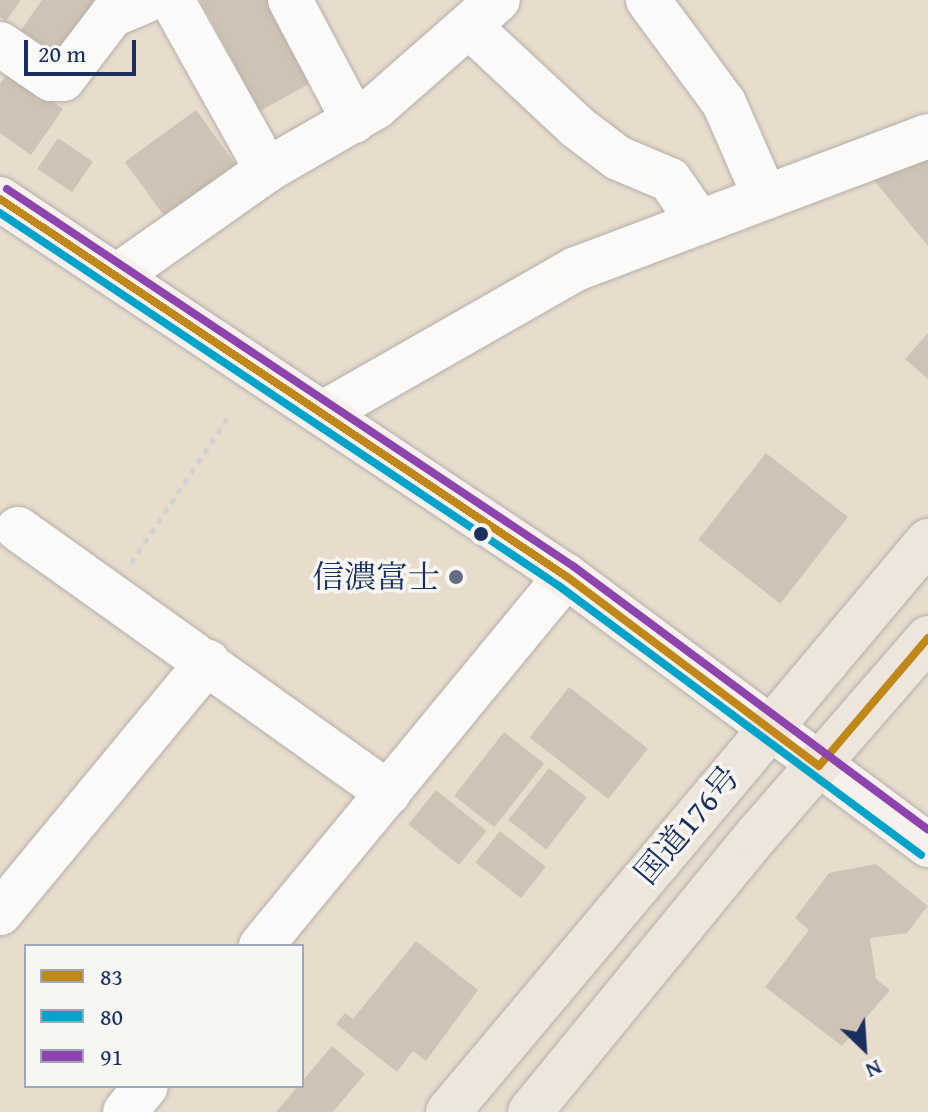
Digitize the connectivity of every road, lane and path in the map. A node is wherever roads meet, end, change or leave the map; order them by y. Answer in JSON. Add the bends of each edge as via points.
{"nodes":[{"id":1,"x":147,"y":0,"type":"edge"},
{"id":2,"x":172,"y":0,"type":"edge"},
{"id":3,"x":290,"y":0,"type":"edge"},
{"id":4,"x":648,"y":0,"type":"edge"},
{"id":5,"x":477,"y":12,"type":"edge"},
{"id":6,"x":0,"y":44,"type":"edge"},
{"id":7,"x":354,"y":121,"type":"junction"},
{"id":8,"x":928,"y":136,"type":"edge"},
{"id":9,"x":267,"y":170,"type":"junction"},
{"id":10,"x":765,"y":197,"type":"junction"},
{"id":11,"x":0,"y":199,"type":"edge"},
{"id":12,"x":699,"y":222,"type":"junction"},
{"id":13,"x":117,"y":276,"type":"junction"},
{"id":14,"x":325,"y":412,"type":"junction"},
{"id":15,"x":231,"y":413,"type":"dead end"},
{"id":16,"x":6,"y":532,"type":"edge"},
{"id":17,"x":928,"y":541,"type":"edge"},
{"id":18,"x":566,"y":576,"type":"junction"},
{"id":19,"x":111,"y":594,"type":"junction"},
{"id":20,"x":928,"y":638,"type":"edge"},
{"id":21,"x":208,"y":662,"type":"junction"},
{"id":22,"x":767,"y":728,"type":"junction"},
{"id":23,"x":819,"y":766,"type":"junction"},
{"id":24,"x":388,"y":793,"type":"junction"},
{"id":25,"x":922,"y":831,"type":"edge"},
{"id":26,"x":0,"y":913,"type":"edge"},
{"id":27,"x":263,"y":944,"type":"edge"},
{"id":28,"x":144,"y":1088,"type":"edge"},
{"id":29,"x":125,"y":1112,"type":"edge"},
{"id":30,"x":448,"y":1112,"type":"edge"},
{"id":31,"x":530,"y":1112,"type":"edge"}],
"edges":[{"from":1,"to":6,"type":"street","via":[[112,15],[63,79],[51,79]]},
{"from":2,"to":9,"type":"street"},
{"from":3,"to":7,"type":"street"},
{"from":4,"to":10,"type":"street","via":[[724,103]]},
{"from":5,"to":7,"type":"street"},
{"from":5,"to":12,"type":"street","via":[[607,150],[670,180]]},
{"from":7,"to":9,"type":"street"},
{"from":8,"to":10,"type":"street"},
{"from":9,"to":13,"type":"street"},
{"from":10,"to":12,"type":"street"},
{"from":11,"to":13,"type":"main road"},
{"from":12,"to":14,"type":"street","via":[[576,269]]},
{"from":13,"to":14,"type":"main road"},
{"from":14,"to":18,"type":"main road"},
{"from":15,"to":19,"type":"path"},
{"from":16,"to":19,"type":"street"},
{"from":17,"to":22,"type":"highway","name":"国道176号"},
{"from":18,"to":22,"type":"main road"},
{"from":18,"to":24,"type":"street"},
{"from":19,"to":21,"type":"street"},
{"from":20,"to":23,"type":"highway","name":"国道176号"},
{"from":21,"to":24,"type":"street"},
{"from":21,"to":26,"type":"street"},
{"from":22,"to":23,"type":"main road"},
{"from":22,"to":30,"type":"highway","name":"国道176号"},
{"from":23,"to":25,"type":"main road"},
{"from":23,"to":31,"type":"highway","name":"国道176号"},
{"from":24,"to":27,"type":"street"},
{"from":28,"to":29,"type":"street"}]}
